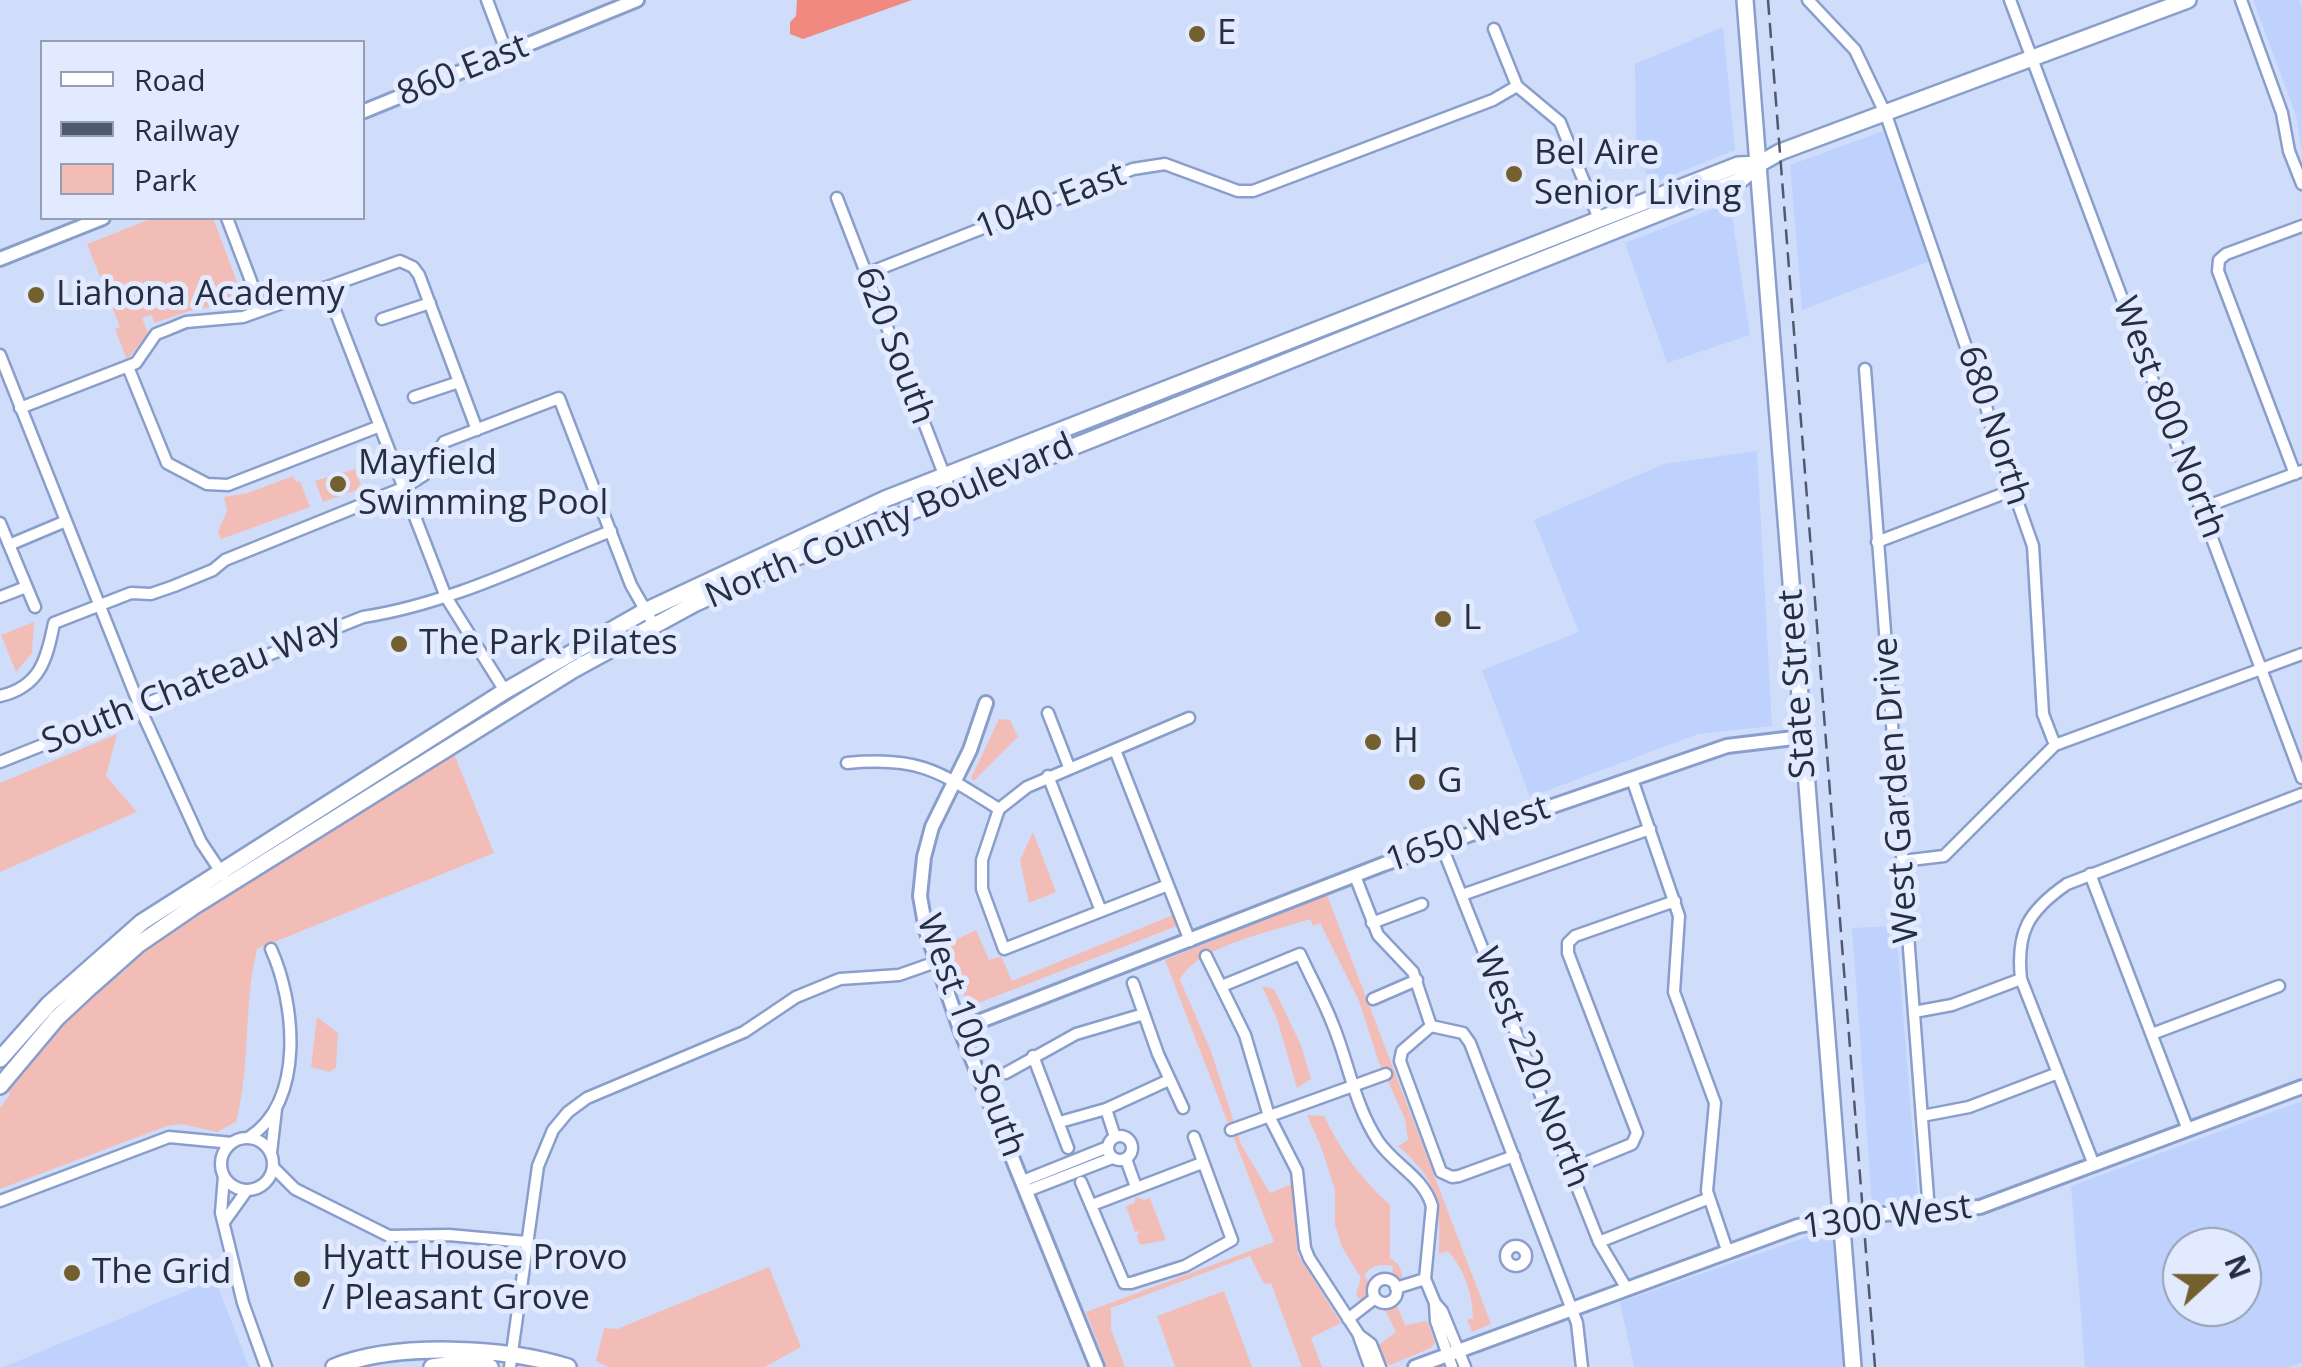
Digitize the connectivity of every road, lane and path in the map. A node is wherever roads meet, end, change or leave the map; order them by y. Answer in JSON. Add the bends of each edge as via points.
{"nodes":[{"id":1,"x":487,"y":0,"type":"edge"},
{"id":2,"x":637,"y":0,"type":"edge"},
{"id":3,"x":1745,"y":0,"type":"edge"},
{"id":4,"x":1808,"y":0,"type":"edge"},
{"id":5,"x":2010,"y":0,"type":"edge"},
{"id":6,"x":2188,"y":0,"type":"edge"},
{"id":7,"x":2241,"y":0,"type":"edge"},
{"id":8,"x":1494,"y":30,"type":"dead end"},
{"id":9,"x":507,"y":53,"type":"junction"},
{"id":10,"x":2032,"y":60,"type":"junction"},
{"id":11,"x":1518,"y":86,"type":"junction"},
{"id":12,"x":365,"y":111,"type":"edge"},
{"id":13,"x":1886,"y":114,"type":"junction"},
{"id":14,"x":1759,"y":164,"type":"junction"},
{"id":15,"x":2302,"y":184,"type":"edge"},
{"id":16,"x":837,"y":198,"type":"dead end"},
{"id":17,"x":1599,"y":219,"type":"junction"},
{"id":18,"x":98,"y":220,"type":"edge"},
{"id":19,"x":229,"y":220,"type":"edge"},
{"id":20,"x":2302,"y":226,"type":"edge"},
{"id":21,"x":0,"y":259,"type":"edge"},
{"id":22,"x":866,"y":274,"type":"junction"},
{"id":23,"x":323,"y":288,"type":"junction"},
{"id":24,"x":430,"y":303,"type":"junction"},
{"id":25,"x":262,"y":310,"type":"junction"},
{"id":26,"x":382,"y":319,"type":"dead end"},
{"id":27,"x":0,"y":355,"type":"edge"},
{"id":28,"x":128,"y":367,"type":"junction"},
{"id":29,"x":1865,"y":369,"type":"dead end"},
{"id":30,"x":459,"y":382,"type":"junction"},
{"id":31,"x":414,"y":397,"type":"dead end"},
{"id":32,"x":20,"y":408,"type":"junction"},
{"id":33,"x":380,"y":426,"type":"junction"},
{"id":34,"x":477,"y":430,"type":"junction"},
{"id":35,"x":2298,"y":473,"type":"edge"},
{"id":36,"x":938,"y":478,"type":"junction"},
{"id":37,"x":403,"y":488,"type":"junction"},
{"id":38,"x":2012,"y":490,"type":"junction"},
{"id":39,"x":952,"y":495,"type":"junction"},
{"id":40,"x":2202,"y":508,"type":"junction"},
{"id":41,"x":66,"y":521,"type":"junction"},
{"id":42,"x":0,"y":523,"type":"edge"},
{"id":43,"x":611,"y":531,"type":"junction"},
{"id":44,"x":1876,"y":542,"type":"junction"},
{"id":45,"x":9,"y":545,"type":"junction"},
{"id":46,"x":26,"y":587,"type":"junction"},
{"id":47,"x":0,"y":597,"type":"edge"},
{"id":48,"x":446,"y":597,"type":"junction"},
{"id":49,"x":100,"y":606,"type":"junction"},
{"id":50,"x":34,"y":607,"type":"dead end"},
{"id":51,"x":649,"y":618,"type":"junction"},
{"id":52,"x":2302,"y":654,"type":"edge"},
{"id":53,"x":2262,"y":669,"type":"junction"},
{"id":54,"x":505,"y":692,"type":"junction"},
{"id":55,"x":0,"y":696,"type":"edge"},
{"id":56,"x":139,"y":704,"type":"junction"},
{"id":57,"x":986,"y":704,"type":"dead end"},
{"id":58,"x":1048,"y":713,"type":"dead end"},
{"id":59,"x":1189,"y":718,"type":"dead end"},
{"id":60,"x":1802,"y":737,"type":"junction"},
{"id":61,"x":2055,"y":746,"type":"junction"},
{"id":62,"x":1115,"y":750,"type":"junction"},
{"id":63,"x":0,"y":762,"type":"edge"},
{"id":64,"x":847,"y":763,"type":"dead end"},
{"id":65,"x":1068,"y":767,"type":"junction"},
{"id":66,"x":1053,"y":774,"type":"junction"},
{"id":67,"x":1632,"y":778,"type":"junction"},
{"id":68,"x":2302,"y":778,"type":"edge"},
{"id":69,"x":954,"y":781,"type":"junction"},
{"id":70,"x":2302,"y":794,"type":"edge"},
{"id":71,"x":999,"y":809,"type":"junction"},
{"id":72,"x":1650,"y":829,"type":"junction"},
{"id":73,"x":1442,"y":844,"type":"junction"},
{"id":74,"x":1902,"y":862,"type":"junction"},
{"id":75,"x":2090,"y":874,"type":"junction"},
{"id":76,"x":1355,"y":876,"type":"junction"},
{"id":77,"x":225,"y":877,"type":"junction"},
{"id":78,"x":1168,"y":886,"type":"junction"},
{"id":79,"x":1462,"y":895,"type":"junction"},
{"id":80,"x":1675,"y":902,"type":"junction"},
{"id":81,"x":1422,"y":904,"type":"dead end"},
{"id":82,"x":1101,"y":912,"type":"junction"},
{"id":83,"x":1372,"y":923,"type":"junction"},
{"id":84,"x":1190,"y":941,"type":"junction"},
{"id":85,"x":271,"y":949,"type":"dead end"},
{"id":86,"x":1206,"y":956,"type":"dead end"},
{"id":87,"x":936,"y":962,"type":"junction"},
{"id":88,"x":2021,"y":979,"type":"junction"},
{"id":89,"x":1417,"y":980,"type":"junction"},
{"id":90,"x":1133,"y":983,"type":"dead end"},
{"id":91,"x":1222,"y":986,"type":"junction"},
{"id":92,"x":2279,"y":986,"type":"dead end"},
{"id":93,"x":1372,"y":999,"type":"dead end"},
{"id":94,"x":1914,"y":1012,"type":"junction"},
{"id":95,"x":1144,"y":1014,"type":"junction"},
{"id":96,"x":1432,"y":1026,"type":"junction"},
{"id":97,"x":960,"y":1029,"type":"junction"},
{"id":98,"x":2152,"y":1034,"type":"junction"},
{"id":99,"x":1033,"y":1056,"type":"junction"},
{"id":100,"x":0,"y":1059,"type":"edge"},
{"id":101,"x":2058,"y":1073,"type":"junction"},
{"id":102,"x":1006,"y":1074,"type":"dead end"},
{"id":103,"x":1386,"y":1074,"type":"dead end"},
{"id":104,"x":1169,"y":1080,"type":"junction"},
{"id":105,"x":0,"y":1086,"type":"edge"},
{"id":106,"x":2302,"y":1086,"type":"edge"},
{"id":107,"x":1352,"y":1088,"type":"junction"},
{"id":108,"x":276,"y":1108,"type":"junction"},
{"id":109,"x":1183,"y":1108,"type":"dead end"},
{"id":110,"x":1106,"y":1110,"type":"junction"},
{"id":111,"x":1269,"y":1116,"type":"junction"},
{"id":112,"x":1922,"y":1116,"type":"junction"},
{"id":113,"x":1060,"y":1122,"type":"junction"},
{"id":114,"x":1231,"y":1130,"type":"dead end"},
{"id":115,"x":2188,"y":1130,"type":"junction"},
{"id":116,"x":1194,"y":1137,"type":"dead end"},
{"id":117,"x":248,"y":1138,"type":"junction"},
{"id":118,"x":201,"y":1140,"type":"junction"},
{"id":119,"x":232,"y":1143,"type":"junction"},
{"id":120,"x":1112,"y":1147,"type":"junction"},
{"id":121,"x":1068,"y":1148,"type":"dead end"},
{"id":122,"x":271,"y":1153,"type":"junction"},
{"id":123,"x":1514,"y":1156,"type":"junction"},
{"id":124,"x":1126,"y":1159,"type":"junction"},
{"id":125,"x":221,"y":1161,"type":"junction"},
{"id":126,"x":1202,"y":1164,"type":"junction"},
{"id":127,"x":2094,"y":1165,"type":"junction"},
{"id":128,"x":273,"y":1166,"type":"junction"},
{"id":129,"x":1571,"y":1169,"type":"junction"},
{"id":130,"x":224,"y":1176,"type":"junction"},
{"id":131,"x":1080,"y":1182,"type":"dead end"},
{"id":132,"x":1025,"y":1186,"type":"junction"},
{"id":133,"x":260,"y":1187,"type":"junction"},
{"id":134,"x":1136,"y":1187,"type":"junction"},
{"id":135,"x":295,"y":1189,"type":"junction"},
{"id":136,"x":246,"y":1190,"type":"junction"},
{"id":137,"x":1707,"y":1199,"type":"junction"},
{"id":138,"x":0,"y":1201,"type":"edge"},
{"id":139,"x":1092,"y":1205,"type":"junction"},
{"id":140,"x":1929,"y":1210,"type":"junction"},
{"id":141,"x":1840,"y":1218,"type":"junction"},
{"id":142,"x":224,"y":1223,"type":"junction"},
{"id":143,"x":526,"y":1242,"type":"junction"},
{"id":144,"x":1600,"y":1242,"type":"junction"},
{"id":145,"x":1545,"y":1246,"type":"junction"},
{"id":146,"x":1526,"y":1252,"type":"dead end"},
{"id":147,"x":1728,"y":1252,"type":"junction"},
{"id":148,"x":1425,"y":1279,"type":"junction"},
{"id":149,"x":1396,"y":1288,"type":"junction"},
{"id":150,"x":1627,"y":1289,"type":"junction"},
{"id":151,"x":1375,"y":1298,"type":"junction"},
{"id":152,"x":1572,"y":1309,"type":"junction"},
{"id":153,"x":1348,"y":1319,"type":"junction"},
{"id":154,"x":1359,"y":1336,"type":"junction"},
{"id":155,"x":1453,"y":1357,"type":"edge"},
{"id":156,"x":510,"y":1361,"type":"edge"},
{"id":157,"x":266,"y":1367,"type":"edge"},
{"id":158,"x":334,"y":1367,"type":"edge"},
{"id":159,"x":432,"y":1367,"type":"edge"},
{"id":160,"x":490,"y":1367,"type":"edge"},
{"id":161,"x":568,"y":1367,"type":"edge"},
{"id":162,"x":1097,"y":1367,"type":"edge"},
{"id":163,"x":1370,"y":1367,"type":"edge"},
{"id":164,"x":1380,"y":1367,"type":"edge"},
{"id":165,"x":1415,"y":1367,"type":"edge"},
{"id":166,"x":1465,"y":1367,"type":"edge"},
{"id":167,"x":1582,"y":1367,"type":"edge"},
{"id":168,"x":1853,"y":1367,"type":"edge"}],
"edges":[{"from":1,"to":9,"type":"street"},
{"from":2,"to":9,"type":"street","name":"860 East"},
{"from":3,"to":14,"type":"main road","name":"State Street"},
{"from":4,"to":13,"type":"street","name":"680 North","via":[[1855,50]]},
{"from":5,"to":10,"type":"street","name":"West 800 North"},
{"from":6,"to":10,"type":"main road","name":"North County Boulevard"},
{"from":7,"to":15,"type":"street"},
{"from":8,"to":11,"type":"street"},
{"from":9,"to":12,"type":"street","name":"860 East"},
{"from":10,"to":13,"type":"main road","name":"North County Boulevard"},
{"from":10,"to":40,"type":"street","name":"West 800 North"},
{"from":11,"to":17,"type":"street","via":[[1560,122]]},
{"from":11,"to":22,"type":"street","name":"1040 East","via":[[1253,191],[1155,164]]},
{"from":13,"to":14,"type":"main road","name":"North County Boulevard"},
{"from":13,"to":38,"type":"street","name":"680 North"},
{"from":14,"to":17,"type":"main road","name":"North County Boulevard","via":[[1738,165]]},
{"from":14,"to":39,"type":"main road","name":"North County Boulevard","via":[[1738,182]]},
{"from":14,"to":60,"type":"main road","name":"State Street"},
{"from":16,"to":22,"type":"street","name":"620 South"},
{"from":17,"to":36,"type":"main road","name":"North County Boulevard"},
{"from":18,"to":21,"type":"street"},
{"from":19,"to":25,"type":"street"},
{"from":20,"to":35,"type":"street","via":[[2226,254],[2218,271]]},
{"from":22,"to":36,"type":"street","name":"620 South"},
{"from":23,"to":24,"type":"street","via":[[400,261],[413,266]]},
{"from":23,"to":25,"type":"street"},
{"from":23,"to":33,"type":"street"},
{"from":24,"to":26,"type":"street"},
{"from":24,"to":30,"type":"street"},
{"from":25,"to":28,"type":"street","via":[[186,322],[156,334]]},
{"from":27,"to":32,"type":"street"},
{"from":28,"to":32,"type":"street"},
{"from":28,"to":33,"type":"street","via":[[166,463],[207,484],[228,485]]},
{"from":29,"to":44,"type":"street","name":"West Garden Drive"},
{"from":30,"to":31,"type":"street"},
{"from":30,"to":34,"type":"street"},
{"from":32,"to":41,"type":"street"},
{"from":33,"to":37,"type":"street"},
{"from":34,"to":37,"type":"street","via":[[444,442],[424,476]]},
{"from":34,"to":43,"type":"street","via":[[559,398]]},
{"from":35,"to":40,"type":"street"},
{"from":36,"to":39,"type":"street","name":"620 South"},
{"from":36,"to":51,"type":"main road","name":"North County Boulevard","via":[[822,526]]},
{"from":37,"to":48,"type":"street"},
{"from":37,"to":49,"type":"street","via":[[174,586]]},
{"from":38,"to":44,"type":"street"},
{"from":38,"to":61,"type":"street","name":"680 North","via":[[2033,546],[2043,714]]},
{"from":39,"to":51,"type":"main road","name":"North County Boulevard"},
{"from":40,"to":53,"type":"street","name":"West 800 North"},
{"from":41,"to":45,"type":"street"},
{"from":41,"to":49,"type":"street"},
{"from":42,"to":45,"type":"street"},
{"from":43,"to":48,"type":"street","name":"South Chateau Way"},
{"from":43,"to":51,"type":"street"},
{"from":44,"to":74,"type":"street","name":"West Garden Drive"},
{"from":45,"to":46,"type":"street"},
{"from":46,"to":47,"type":"street"},
{"from":46,"to":50,"type":"street"},
{"from":48,"to":54,"type":"street"},
{"from":48,"to":56,"type":"street","name":"South Chateau Way","via":[[363,618]]},
{"from":49,"to":55,"type":"street","via":[[54,623],[38,675]]},
{"from":49,"to":56,"type":"street"},
{"from":51,"to":54,"type":"main road","name":"North County Boulevard"},
{"from":51,"to":77,"type":"main road","name":"North County Boulevard"},
{"from":52,"to":53,"type":"street"},
{"from":53,"to":61,"type":"street"},
{"from":53,"to":68,"type":"street","name":"West 800 North"},
{"from":54,"to":77,"type":"main road","name":"North County Boulevard"},
{"from":56,"to":63,"type":"street","name":"South Chateau Way"},
{"from":56,"to":77,"type":"street","via":[[187,814]]},
{"from":57,"to":69,"type":"street","name":"West 100 South"},
{"from":58,"to":65,"type":"street"},
{"from":59,"to":62,"type":"street"},
{"from":60,"to":67,"type":"street","name":"1650 West","via":[[1727,746]]},
{"from":60,"to":141,"type":"main road","name":"State Street"},
{"from":61,"to":74,"type":"street","via":[[1944,856]]},
{"from":62,"to":65,"type":"street"},
{"from":62,"to":78,"type":"street"},
{"from":64,"to":69,"type":"street","via":[[884,759],[934,769]]},
{"from":65,"to":66,"type":"street"},
{"from":66,"to":71,"type":"street"},
{"from":66,"to":82,"type":"street"},
{"from":67,"to":72,"type":"street"},
{"from":67,"to":73,"type":"street","name":"1650 West"},
{"from":69,"to":71,"type":"street"},
{"from":69,"to":87,"type":"street","name":"West 100 South","via":[[932,827],[920,896]]},
{"from":70,"to":75,"type":"street"},
{"from":71,"to":82,"type":"street","via":[[982,860],[982,889],[1004,948]]},
{"from":72,"to":79,"type":"street"},
{"from":72,"to":80,"type":"street"},
{"from":73,"to":76,"type":"street","name":"1650 West"},
{"from":73,"to":79,"type":"street","name":"West 220 North"},
{"from":74,"to":94,"type":"street","name":"West Garden Drive"},
{"from":75,"to":88,"type":"street","via":[[2052,895],[2032,916],[2021,935]]},
{"from":75,"to":98,"type":"street"},
{"from":76,"to":83,"type":"street"},
{"from":76,"to":84,"type":"street","name":"1650 West"},
{"from":77,"to":100,"type":"main road","name":"North County Boulevard","via":[[116,943]]},
{"from":77,"to":105,"type":"main road","name":"North County Boulevard","via":[[57,1018]]},
{"from":78,"to":82,"type":"street"},
{"from":78,"to":84,"type":"street"},
{"from":79,"to":129,"type":"street","name":"West 220 North"},
{"from":80,"to":129,"type":"street","via":[[1568,943],[1636,1137]]},
{"from":80,"to":137,"type":"street","via":[[1674,992],[1716,1103]]},
{"from":81,"to":83,"type":"street"},
{"from":83,"to":89,"type":"street"},
{"from":84,"to":97,"type":"street","name":"1650 West"},
{"from":85,"to":108,"type":"street","via":[[290,1013],[288,1073]]},
{"from":86,"to":91,"type":"street"},
{"from":87,"to":97,"type":"street","name":"West 100 South"},
{"from":87,"to":143,"type":"street","via":[[899,974],[840,979],[796,997],[744,1032],[568,1112],[538,1166]]},
{"from":88,"to":94,"type":"street"},
{"from":88,"to":101,"type":"street"},
{"from":89,"to":93,"type":"street"},
{"from":89,"to":96,"type":"street"},
{"from":90,"to":95,"type":"street"},
{"from":91,"to":107,"type":"street","via":[[1300,954],[1334,1027]]},
{"from":91,"to":111,"type":"street"},
{"from":92,"to":98,"type":"street"},
{"from":94,"to":112,"type":"street","name":"West Garden Drive"},
{"from":95,"to":99,"type":"street","via":[[1076,1034]]},
{"from":95,"to":104,"type":"street"},
{"from":96,"to":123,"type":"street","via":[[1462,1033],[1470,1042]]},
{"from":96,"to":123,"type":"street","via":[[1400,1056],[1442,1172],[1452,1177]]},
{"from":97,"to":132,"type":"street","name":"West 100 South"},
{"from":98,"to":115,"type":"street"},
{"from":99,"to":102,"type":"street"},
{"from":99,"to":113,"type":"street"},
{"from":101,"to":112,"type":"street","via":[[1969,1107]]},
{"from":101,"to":127,"type":"street"},
{"from":103,"to":107,"type":"street"},
{"from":104,"to":109,"type":"street"},
{"from":104,"to":110,"type":"street"},
{"from":106,"to":115,"type":"street","name":"1300 West"},
{"from":107,"to":111,"type":"street"},
{"from":107,"to":148,"type":"street","via":[[1378,1140],[1429,1196]]},
{"from":108,"to":117,"type":"street"},
{"from":108,"to":122,"type":"street"},
{"from":110,"to":113,"type":"street"},
{"from":110,"to":120,"type":"street"},
{"from":111,"to":114,"type":"street"},
{"from":111,"to":153,"type":"street","via":[[1297,1171],[1304,1248]]},
{"from":112,"to":140,"type":"street","name":"West Garden Drive"},
{"from":113,"to":121,"type":"street"},
{"from":115,"to":127,"type":"street","name":"1300 West"},
{"from":116,"to":126,"type":"street"},
{"from":117,"to":119,"type":"street"},
{"from":117,"to":122,"type":"street"},
{"from":118,"to":119,"type":"street"},
{"from":118,"to":125,"type":"street"},
{"from":118,"to":138,"type":"street","via":[[170,1137]]},
{"from":119,"to":125,"type":"street"},
{"from":120,"to":124,"type":"street"},
{"from":120,"to":124,"type":"street","via":[[1123,1136],[1130,1141]]},
{"from":120,"to":132,"type":"street"},
{"from":122,"to":128,"type":"street"},
{"from":123,"to":145,"type":"street"},
{"from":124,"to":134,"type":"street"},
{"from":125,"to":130,"type":"street"},
{"from":126,"to":134,"type":"street"},
{"from":126,"to":139,"type":"street","via":[[1232,1240],[1185,1266],[1124,1283]]},
{"from":127,"to":140,"type":"street","name":"1300 West","via":[[1980,1208]]},
{"from":128,"to":133,"type":"street"},
{"from":128,"to":135,"type":"street"},
{"from":129,"to":144,"type":"street","name":"West 220 North"},
{"from":130,"to":136,"type":"street"},
{"from":130,"to":142,"type":"street"},
{"from":131,"to":139,"type":"street"},
{"from":132,"to":162,"type":"street","name":"West 100 South"},
{"from":133,"to":135,"type":"street"},
{"from":133,"to":136,"type":"street"},
{"from":134,"to":139,"type":"street"},
{"from":135,"to":143,"type":"street","via":[[389,1236]]},
{"from":136,"to":142,"type":"street"},
{"from":137,"to":144,"type":"street"},
{"from":137,"to":147,"type":"street"},
{"from":140,"to":141,"type":"street","name":"1300 West"},
{"from":141,"to":147,"type":"street","name":"1300 West"},
{"from":141,"to":168,"type":"main road","name":"State Street"},
{"from":142,"to":157,"type":"street"},
{"from":143,"to":156,"type":"street"},
{"from":144,"to":150,"type":"street","name":"West 220 North"},
{"from":145,"to":146,"type":"street"},
{"from":145,"to":152,"type":"street"},
{"from":147,"to":150,"type":"street","name":"1300 West"},
{"from":148,"to":149,"type":"street"},
{"from":148,"to":155,"type":"street"},
{"from":149,"to":151,"type":"street","via":[[1390,1301]]},
{"from":149,"to":151,"type":"street","via":[[1381,1279]]},
{"from":150,"to":152,"type":"street","name":"1300 West"},
{"from":151,"to":153,"type":"street"},
{"from":152,"to":155,"type":"street","name":"1300 West"},
{"from":152,"to":167,"type":"street"},
{"from":153,"to":154,"type":"street"},
{"from":154,"to":163,"type":"street"},
{"from":154,"to":164,"type":"street"},
{"from":155,"to":165,"type":"street","name":"1300 West"},
{"from":155,"to":166,"type":"street"},
{"from":156,"to":158,"type":"main road","via":[[460,1349],[355,1358]]},
{"from":156,"to":161,"type":"main road"},
{"from":159,"to":160,"type":"main road"}]}
